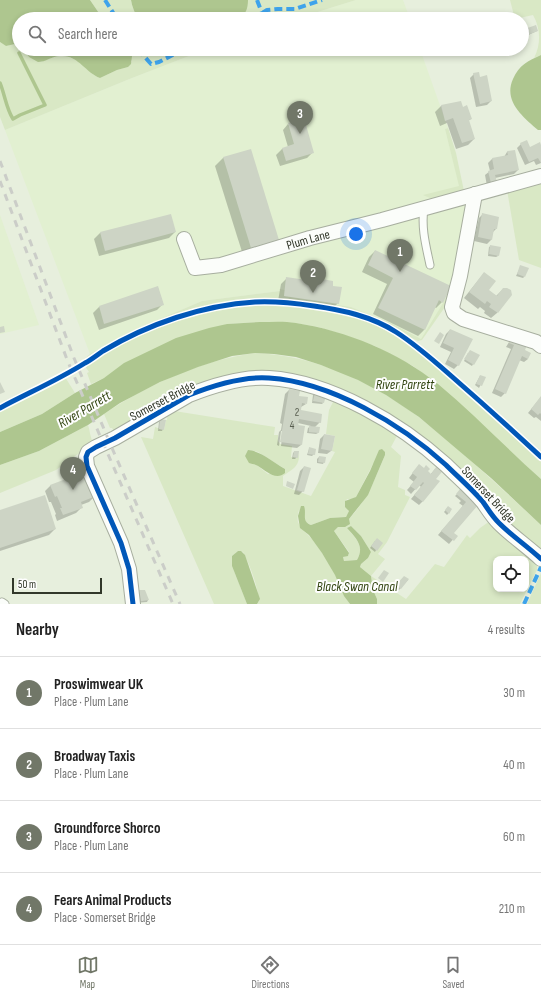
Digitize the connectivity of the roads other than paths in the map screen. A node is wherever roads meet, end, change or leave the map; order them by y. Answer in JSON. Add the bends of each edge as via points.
{"nodes":[{"id":1,"x":541,"y":176,"type":"edge"},
{"id":2,"x":475,"y":194,"type":"junction"},
{"id":3,"x":424,"y":208,"type":"junction"},
{"id":4,"x":184,"y":239,"type":"dead end"},
{"id":5,"x":430,"y":265,"type":"dead end"},
{"id":6,"x":541,"y":346,"type":"edge"},
{"id":7,"x":541,"y":559,"type":"edge"},
{"id":8,"x":133,"y":604,"type":"edge"}],
"edges":[{"from":1,"to":2,"type":"street","name":"Plum Lane"},
{"from":2,"to":3,"type":"street","name":"Plum Lane"},
{"from":2,"to":6,"type":"street","via":[[452,307],[454,313],[464,319],[536,342]]},
{"from":3,"to":4,"type":"street","name":"Plum Lane","via":[[221,265],[195,268]]},
{"from":3,"to":5,"type":"lane","via":[[422,222]]},
{"from":7,"to":8,"type":"street","name":"Somerset Bridge","via":[[500,524],[483,502],[444,464],[377,414],[310,386],[254,378],[229,382],[189,395],[88,452],[85,461],[121,543],[129,569]]}]}
